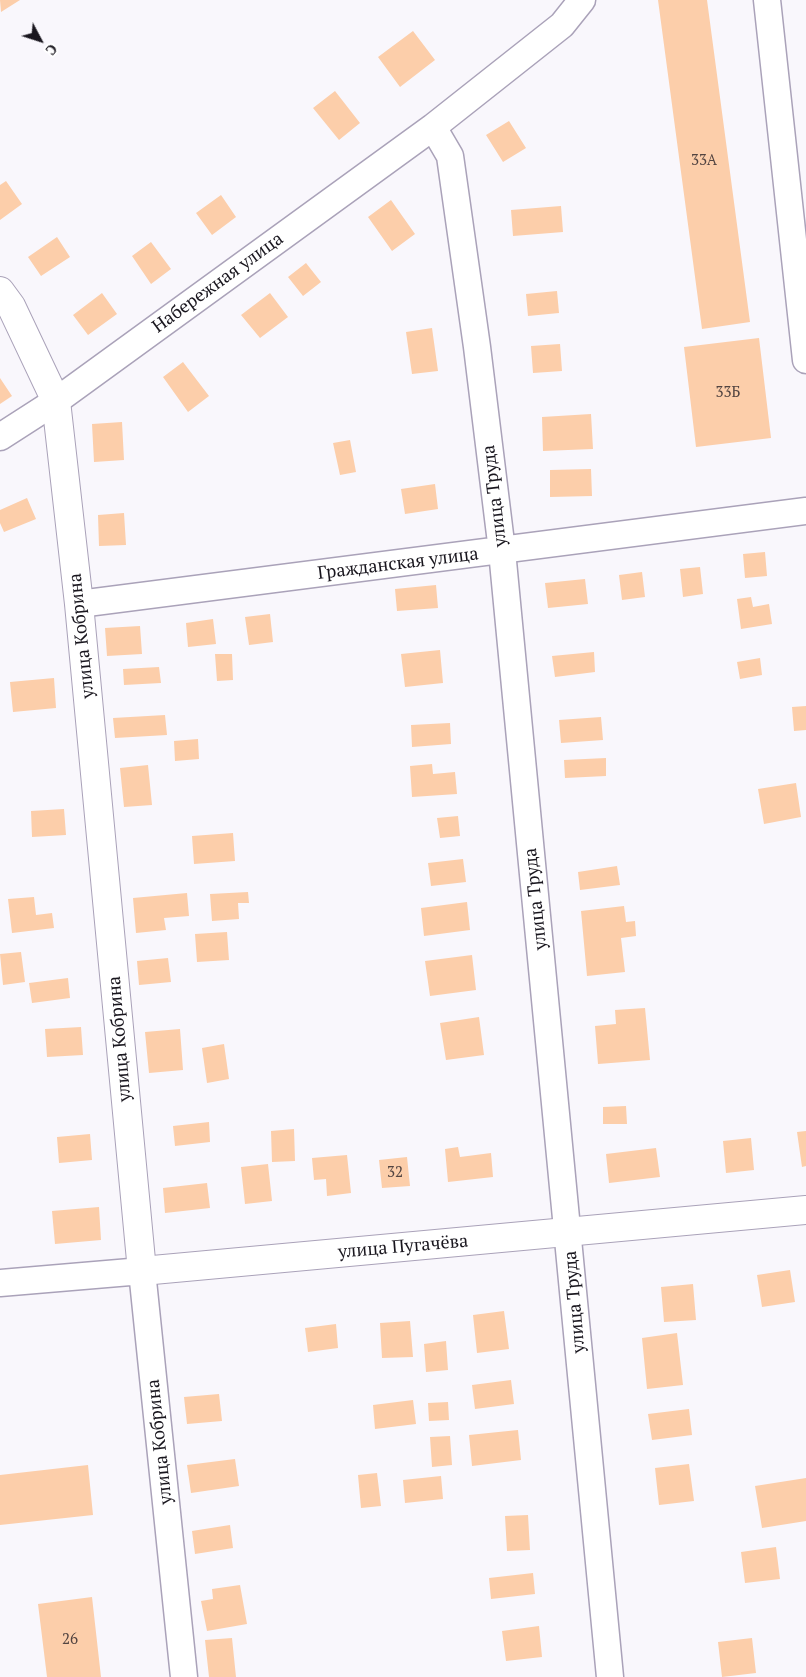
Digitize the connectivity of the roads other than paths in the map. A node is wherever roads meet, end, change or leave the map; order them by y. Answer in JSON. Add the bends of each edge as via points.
{"nodes":[{"id":1,"x":582,"y":0,"type":"edge"},
{"id":2,"x":767,"y":0,"type":"edge"},
{"id":3,"x":434,"y":127,"type":"junction"},
{"id":4,"x":0,"y":291,"type":"edge"},
{"id":5,"x":806,"y":354,"type":"edge"},
{"id":6,"x":56,"y":401,"type":"junction"},
{"id":7,"x":0,"y":437,"type":"edge"},
{"id":8,"x":806,"y":511,"type":"edge"},
{"id":9,"x":502,"y":551,"type":"junction"},
{"id":10,"x":79,"y":604,"type":"junction"},
{"id":11,"x":806,"y":1210,"type":"edge"},
{"id":12,"x":569,"y":1232,"type":"junction"},
{"id":13,"x":142,"y":1271,"type":"junction"},
{"id":14,"x":0,"y":1283,"type":"edge"},
{"id":15,"x":184,"y":1677,"type":"edge"},
{"id":16,"x":610,"y":1677,"type":"edge"}],
"edges":[{"from":1,"to":3,"type":"street","name":"Набережная улица","via":[[562,25]]},
{"from":2,"to":5,"type":"street"},
{"from":3,"to":6,"type":"street","name":"Набережная улица"},
{"from":3,"to":9,"type":"street","name":"улица Труда","via":[[450,156]]},
{"from":4,"to":6,"type":"main road","name":"улица Кобрина","via":[[11,306]]},
{"from":6,"to":7,"type":"street","name":"Набережная улица"},
{"from":6,"to":10,"type":"main road","name":"улица Кобрина"},
{"from":8,"to":9,"type":"street","name":"Гражданская улица"},
{"from":9,"to":10,"type":"street","name":"Гражданская улица"},
{"from":9,"to":12,"type":"street","name":"улица Труда"},
{"from":10,"to":13,"type":"main road","name":"улица Кобрина"},
{"from":11,"to":12,"type":"main road","name":"улица Пугачёва"},
{"from":12,"to":13,"type":"main road","name":"улица Пугачёва"},
{"from":12,"to":16,"type":"street","name":"улица Труда"},
{"from":13,"to":14,"type":"street","name":"улица Пугачёва"},
{"from":13,"to":15,"type":"street","name":"улица Кобрина"}]}
